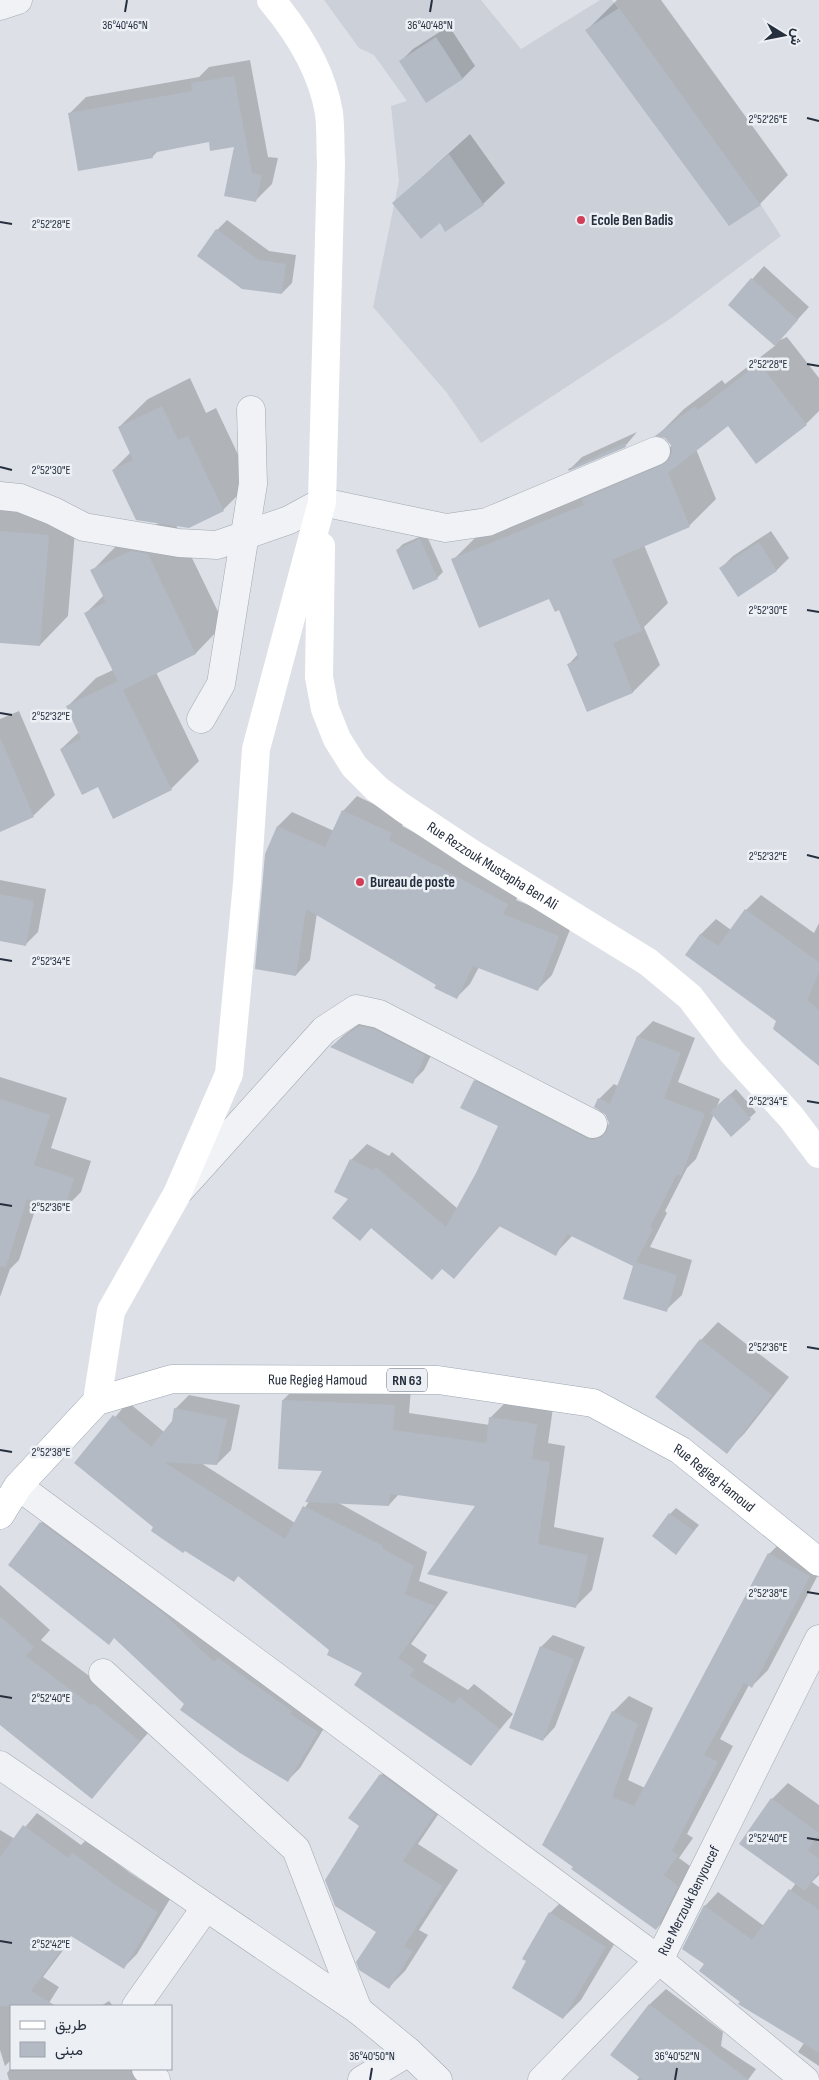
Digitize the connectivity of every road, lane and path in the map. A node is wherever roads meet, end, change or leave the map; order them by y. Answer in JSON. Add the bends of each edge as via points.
{"nodes":[{"id":1,"x":18,"y":0,"type":"edge"},
{"id":2,"x":271,"y":0,"type":"edge"},
{"id":3,"x":0,"y":6,"type":"edge"},
{"id":4,"x":251,"y":410,"type":"dead end"},
{"id":5,"x":656,"y":451,"type":"dead end"},
{"id":6,"x":0,"y":496,"type":"edge"},
{"id":7,"x":322,"y":502,"type":"junction"},
{"id":8,"x":244,"y":535,"type":"junction"},
{"id":9,"x":201,"y":719,"type":"dead end"},
{"id":10,"x":593,"y":1124,"type":"dead end"},
{"id":11,"x":819,"y":1154,"type":"edge"},
{"id":12,"x":177,"y":1194,"type":"junction"},
{"id":13,"x":96,"y":1400,"type":"junction"},
{"id":14,"x":18,"y":1486,"type":"junction"},
{"id":15,"x":0,"y":1515,"type":"edge"},
{"id":16,"x":819,"y":1562,"type":"edge"},
{"id":17,"x":819,"y":1639,"type":"edge"},
{"id":18,"x":103,"y":1673,"type":"dead end"},
{"id":19,"x":0,"y":1765,"type":"edge"},
{"id":20,"x":206,"y":1907,"type":"junction"},
{"id":21,"x":659,"y":1960,"type":"junction"},
{"id":22,"x":137,"y":2005,"type":"edge"},
{"id":23,"x":358,"y":2010,"type":"junction"},
{"id":24,"x":409,"y":2052,"type":"junction"},
{"id":25,"x":147,"y":2070,"type":"edge"},
{"id":26,"x":156,"y":2080,"type":"edge"},
{"id":27,"x":362,"y":2080,"type":"edge"},
{"id":28,"x":438,"y":2080,"type":"edge"},
{"id":29,"x":542,"y":2080,"type":"edge"},
{"id":30,"x":805,"y":2080,"type":"edge"}],
"edges":[{"from":1,"to":3,"type":"street"},
{"from":2,"to":7,"type":"main road","via":[[297,34],[310,59],[329,112],[331,163]]},
{"from":4,"to":8,"type":"street","via":[[253,484]]},
{"from":5,"to":7,"type":"street","via":[[487,522],[446,528]]},
{"from":6,"to":8,"type":"street","via":[[20,498],[84,527],[179,543],[216,546]]},
{"from":7,"to":8,"type":"street","via":[[289,520]]},
{"from":7,"to":11,"type":"main road","name":"Rue Rezzouk Mustapha Ben Ali","via":[[319,677],[325,709],[337,739],[354,766],[403,808],[648,962],[690,997]]},
{"from":7,"to":12,"type":"main road","via":[[256,749],[229,1074]]},
{"from":8,"to":9,"type":"street","via":[[221,684]]},
{"from":10,"to":12,"type":"street","via":[[379,1014],[356,1010],[324,1030]]},
{"from":12,"to":13,"type":"main road","via":[[111,1311]]},
{"from":13,"to":14,"type":"main road"},
{"from":13,"to":16,"type":"main road","name":"Rue Regieg Hamoud","number":"RN 63","via":[[172,1378],[438,1380],[593,1403],[680,1450]]},
{"from":14,"to":15,"type":"main road"},
{"from":14,"to":21,"type":"street"},
{"from":17,"to":21,"type":"street","name":"Rue Merzouk Benyoucef"},
{"from":18,"to":23,"type":"street","via":[[296,1849]]},
{"from":19,"to":20,"type":"street"},
{"from":20,"to":22,"type":"street"},
{"from":20,"to":23,"type":"street"},
{"from":21,"to":29,"type":"street","name":"Rue Merzouk Benyoucef"},
{"from":21,"to":30,"type":"street"},
{"from":23,"to":24,"type":"street"},
{"from":24,"to":27,"type":"street"},
{"from":24,"to":28,"type":"street"},
{"from":25,"to":26,"type":"street"}]}
